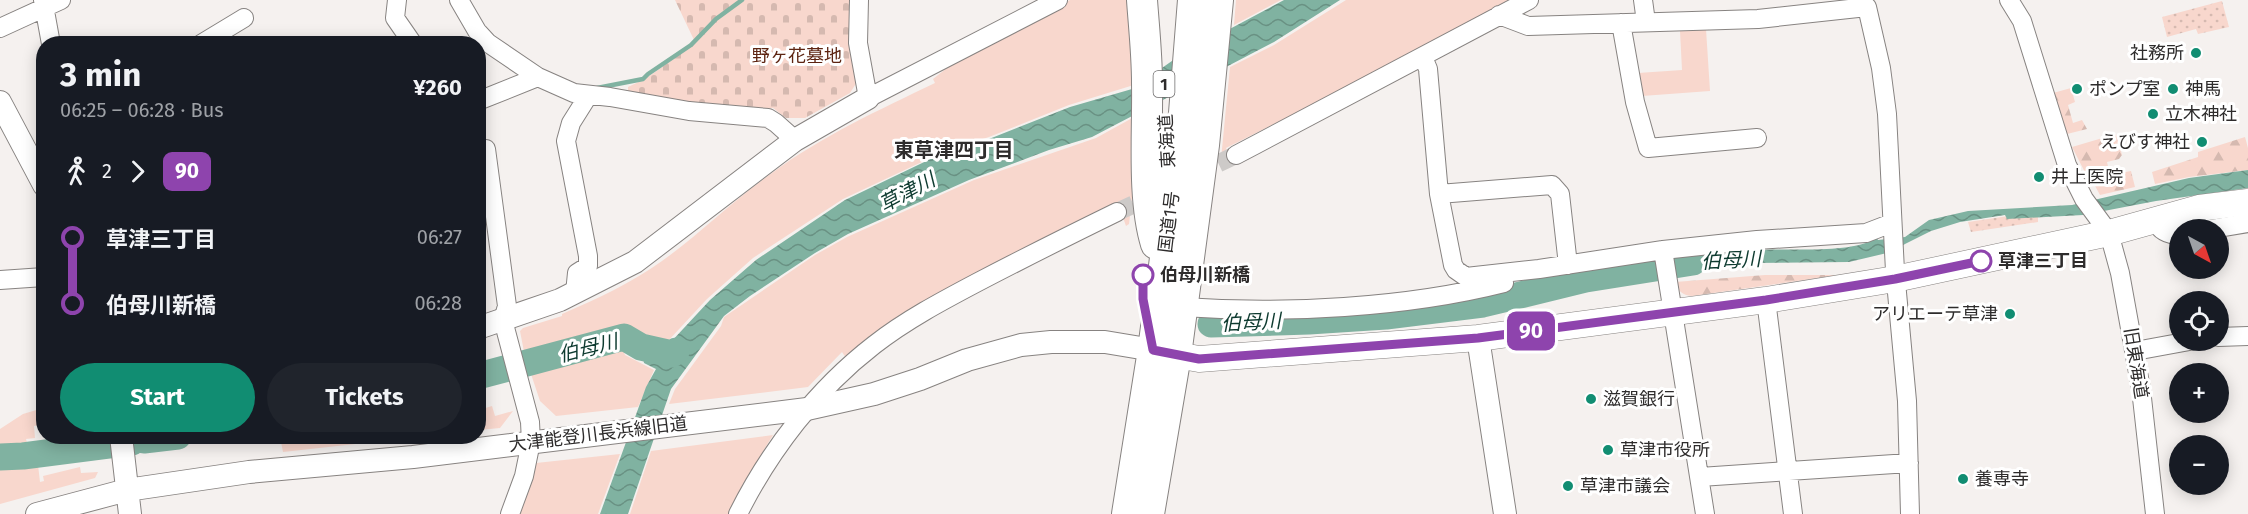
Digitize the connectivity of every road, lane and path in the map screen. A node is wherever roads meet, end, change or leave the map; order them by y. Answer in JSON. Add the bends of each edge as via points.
{"nodes":[{"id":1,"x":61,"y":0,"type":"edge"},
{"id":2,"x":397,"y":0,"type":"edge"},
{"id":3,"x":459,"y":0,"type":"edge"},
{"id":4,"x":859,"y":0,"type":"edge"},
{"id":5,"x":1058,"y":0,"type":"edge"},
{"id":6,"x":1142,"y":0,"type":"edge"},
{"id":7,"x":1159,"y":0,"type":"edge"},
{"id":8,"x":1529,"y":0,"type":"edge"},
{"id":9,"x":1643,"y":0,"type":"edge"},
{"id":10,"x":2009,"y":0,"type":"edge"},
{"id":11,"x":1212,"y":2,"type":"edge"},
{"id":12,"x":1862,"y":4,"type":"edge"},
{"id":13,"x":44,"y":5,"type":"edge"},
{"id":14,"x":1499,"y":15,"type":"junction"},
{"id":15,"x":244,"y":18,"type":"dead end"},
{"id":16,"x":1646,"y":22,"type":"junction"},
{"id":17,"x":1621,"y":23,"type":"junction"},
{"id":18,"x":0,"y":28,"type":"edge"},
{"id":19,"x":50,"y":36,"type":"edge"},
{"id":20,"x":214,"y":36,"type":"edge"},
{"id":21,"x":407,"y":36,"type":"edge"},
{"id":22,"x":482,"y":36,"type":"edge"},
{"id":23,"x":486,"y":41,"type":"edge"},
{"id":24,"x":1423,"y":57,"type":"junction"},
{"id":25,"x":538,"y":77,"type":"junction"},
{"id":26,"x":588,"y":96,"type":"junction"},
{"id":27,"x":486,"y":98,"type":"edge"},
{"id":28,"x":868,"y":98,"type":"junction"},
{"id":29,"x":0,"y":102,"type":"edge"},
{"id":30,"x":1757,"y":138,"type":"dead end"},
{"id":31,"x":795,"y":140,"type":"junction"},
{"id":32,"x":1204,"y":145,"type":"joint"},
{"id":33,"x":486,"y":149,"type":"dead end"},
{"id":34,"x":1236,"y":155,"type":"tunnel mouth"},
{"id":35,"x":1164,"y":168,"type":"junction"},
{"id":36,"x":36,"y":170,"type":"edge"},
{"id":37,"x":1439,"y":194,"type":"junction"},
{"id":38,"x":2248,"y":202,"type":"edge"},
{"id":39,"x":1170,"y":210,"type":"junction"},
{"id":40,"x":1117,"y":213,"type":"tunnel mouth"},
{"id":41,"x":2202,"y":219,"type":"edge"},
{"id":42,"x":2169,"y":220,"type":"edge"},
{"id":43,"x":2155,"y":221,"type":"junction"},
{"id":44,"x":2229,"y":222,"type":"edge"},
{"id":45,"x":2248,"y":224,"type":"edge"},
{"id":46,"x":2104,"y":225,"type":"junction"},
{"id":47,"x":1892,"y":226,"type":"junction"},
{"id":48,"x":1153,"y":234,"type":"junction"},
{"id":49,"x":2169,"y":234,"type":"edge"},
{"id":50,"x":1665,"y":261,"type":"junction"},
{"id":51,"x":1568,"y":265,"type":"junction"},
{"id":52,"x":1163,"y":267,"type":"junction"},
{"id":53,"x":1895,"y":267,"type":"junction"},
{"id":54,"x":1522,"y":271,"type":"junction"},
{"id":55,"x":36,"y":278,"type":"edge"},
{"id":56,"x":0,"y":280,"type":"edge"},
{"id":57,"x":575,"y":293,"type":"junction"},
{"id":58,"x":1766,"y":300,"type":"junction"},
{"id":59,"x":1182,"y":307,"type":"junction"},
{"id":60,"x":1673,"y":312,"type":"junction"},
{"id":61,"x":486,"y":328,"type":"edge"},
{"id":62,"x":505,"y":329,"type":"junction"},
{"id":63,"x":2248,"y":336,"type":"edge"},
{"id":64,"x":2229,"y":337,"type":"edge"},
{"id":65,"x":1478,"y":338,"type":"junction"},
{"id":66,"x":2169,"y":345,"type":"edge"},
{"id":67,"x":2135,"y":351,"type":"junction"},
{"id":68,"x":1164,"y":353,"type":"junction"},
{"id":69,"x":844,"y":370,"type":"junction"},
{"id":70,"x":860,"y":397,"type":"junction"},
{"id":71,"x":807,"y":410,"type":"junction"},
{"id":72,"x":531,"y":442,"type":"junction"},
{"id":73,"x":122,"y":444,"type":"edge"},
{"id":74,"x":1909,"y":463,"type":"junction"},
{"id":75,"x":1787,"y":471,"type":"junction"},
{"id":76,"x":1700,"y":477,"type":"junction"},
{"id":77,"x":127,"y":490,"type":"junction"},
{"id":78,"x":37,"y":514,"type":"edge"},
{"id":79,"x":130,"y":514,"type":"edge"},
{"id":80,"x":510,"y":514,"type":"edge"},
{"id":81,"x":738,"y":514,"type":"edge"},
{"id":82,"x":1126,"y":514,"type":"edge"},
{"id":83,"x":1149,"y":514,"type":"edge"},
{"id":84,"x":1505,"y":514,"type":"edge"},
{"id":85,"x":1705,"y":514,"type":"edge"},
{"id":86,"x":1793,"y":514,"type":"edge"},
{"id":87,"x":1910,"y":514,"type":"edge"},
{"id":88,"x":2155,"y":514,"type":"edge"}],
"edges":[{"from":1,"to":13,"type":"street"},
{"from":2,"to":21,"type":"street","via":[[395,18]]},
{"from":3,"to":22,"type":"street"},
{"from":4,"to":28,"type":"street","via":[[858,43]]},
{"from":5,"to":28,"type":"street"},
{"from":6,"to":35,"type":"highway","via":[[1148,80]]},
{"from":7,"to":35,"type":"highway","name":"東海道","number":"1"},
{"from":8,"to":14,"type":"street"},
{"from":9,"to":16,"type":"street"},
{"from":10,"to":46,"type":"street","via":[[2022,21],[2067,165],[2084,199]]},
{"from":11,"to":32,"type":"highway","name":"東海道","number":"1"},
{"from":11,"to":35,"type":"highway","number":"1","via":[[1184,113]]},
{"from":12,"to":16,"type":"street","via":[[1758,19]]},
{"from":12,"to":47,"type":"street","via":[[1868,8],[1883,79]]},
{"from":13,"to":18,"type":"street"},
{"from":13,"to":19,"type":"street"},
{"from":14,"to":17,"type":"street","via":[[1528,26]]},
{"from":14,"to":24,"type":"street"},
{"from":15,"to":20,"type":"street"},
{"from":16,"to":17,"type":"street"},
{"from":17,"to":30,"type":"street","via":[[1648,148]]},
{"from":23,"to":25,"type":"street"},
{"from":24,"to":34,"type":"street"},
{"from":24,"to":37,"type":"street","via":[[1428,69]]},
{"from":25,"to":26,"type":"street"},
{"from":25,"to":27,"type":"street"},
{"from":26,"to":31,"type":"street","via":[[768,118]]},
{"from":26,"to":57,"type":"street","via":[[571,123],[566,141],[588,256],[588,266],[577,273]]},
{"from":28,"to":31,"type":"street"},
{"from":29,"to":36,"type":"street"},
{"from":31,"to":57,"type":"street","via":[[635,262]]},
{"from":32,"to":59,"type":"highway","name":"国道1号","number":"1"},
{"from":33,"to":62,"type":"street","via":[[507,306]]},
{"from":35,"to":39,"type":"highway","name":"東海道","number":"1"},
{"from":35,"to":48,"type":"highway"},
{"from":37,"to":51,"type":"street","via":[[1552,185],[1560,194]]},
{"from":37,"to":54,"type":"street","via":[[1456,270],[1466,277]]},
{"from":38,"to":41,"type":"main road"},
{"from":39,"to":48,"type":"highway"},
{"from":39,"to":52,"type":"highway","name":"国道1号","number":"1"},
{"from":40,"to":69,"type":"street","via":[[920,314]]},
{"from":42,"to":43,"type":"main road"},
{"from":43,"to":46,"type":"main road"},
{"from":43,"to":49,"type":"street"},
{"from":44,"to":45,"type":"street"},
{"from":46,"to":53,"type":"main road"},
{"from":46,"to":67,"type":"street","name":"旧東海道","via":[[2120,273]]},
{"from":47,"to":50,"type":"street","via":[[1866,233],[1757,240]]},
{"from":47,"to":53,"type":"street"},
{"from":48,"to":52,"type":"highway"},
{"from":48,"to":68,"type":"highway","via":[[1146,253],[1143,299]]},
{"from":50,"to":51,"type":"street"},
{"from":50,"to":60,"type":"street"},
{"from":51,"to":54,"type":"street"},
{"from":52,"to":68,"type":"highway","name":"国道1号","number":"1"},
{"from":53,"to":58,"type":"main road"},
{"from":53,"to":74,"type":"street"},
{"from":54,"to":59,"type":"street","via":[[1516,279],[1502,284],[1417,299],[1287,310]]},
{"from":55,"to":56,"type":"street"},
{"from":57,"to":62,"type":"street"},
{"from":58,"to":60,"type":"main road"},
{"from":58,"to":75,"type":"street"},
{"from":59,"to":68,"type":"highway","name":"国道1号","number":"1"},
{"from":60,"to":65,"type":"main road"},
{"from":60,"to":76,"type":"street"},
{"from":61,"to":62,"type":"street"},
{"from":62,"to":72,"type":"street","via":[[530,422]]},
{"from":63,"to":64,"type":"street"},
{"from":65,"to":68,"type":"main road","via":[[1199,359]]},
{"from":65,"to":84,"type":"street"},
{"from":66,"to":67,"type":"street"},
{"from":67,"to":88,"type":"street","name":"旧東海道"},
{"from":68,"to":70,"type":"street","name":"大津能登川長浜線旧道","via":[[1105,342],[1021,345]]},
{"from":68,"to":82,"type":"highway","name":"国道1号","number":"1"},
{"from":68,"to":83,"type":"highway","name":"国道1号","number":"1"},
{"from":69,"to":70,"type":"street","via":[[846,387]]},
{"from":69,"to":71,"type":"street"},
{"from":70,"to":71,"type":"street","name":"大津能登川長浜線旧道"},
{"from":71,"to":72,"type":"street","name":"大津能登川長浜線旧道"},
{"from":71,"to":81,"type":"street","via":[[749,491]]},
{"from":72,"to":77,"type":"street","name":"大津能登川長浜線旧道","via":[[249,472]]},
{"from":72,"to":80,"type":"street"},
{"from":73,"to":77,"type":"street"},
{"from":74,"to":75,"type":"street"},
{"from":74,"to":87,"type":"street"},
{"from":75,"to":76,"type":"street"},
{"from":75,"to":86,"type":"street"},
{"from":76,"to":85,"type":"street"},
{"from":77,"to":78,"type":"street","name":"大津能登川長浜線旧道"},
{"from":77,"to":79,"type":"street"}]}
